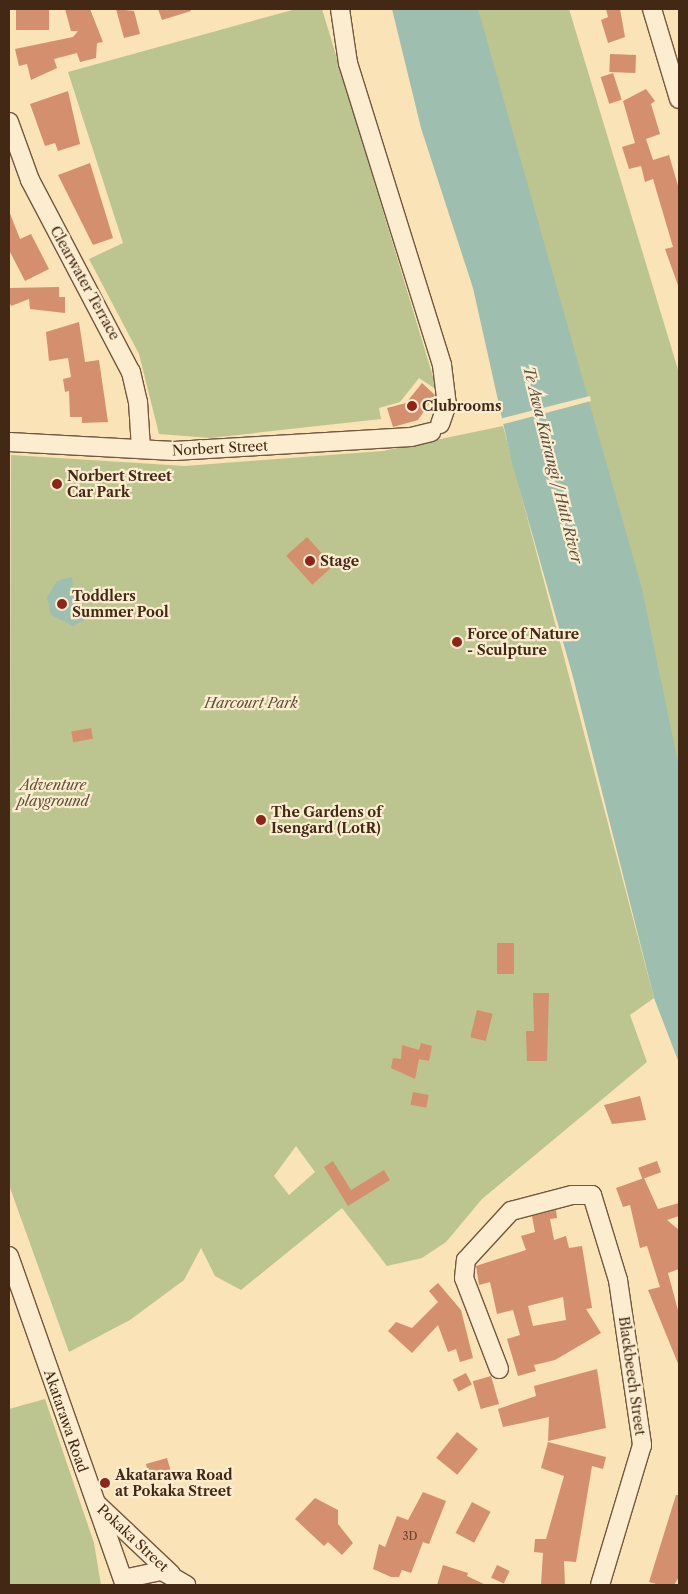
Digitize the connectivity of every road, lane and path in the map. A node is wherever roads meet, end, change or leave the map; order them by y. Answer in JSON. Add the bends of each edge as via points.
{"nodes":[{"id":1,"x":340,"y":9,"type":"edge"},
{"id":2,"x":652,"y":9,"type":"edge"},
{"id":3,"x":675,"y":70,"type":"edge"},
{"id":4,"x":679,"y":99,"type":"edge"},
{"id":5,"x":9,"y":122,"type":"edge"},
{"id":6,"x":9,"y":442,"type":"edge"},
{"id":7,"x":142,"y":449,"type":"junction"},
{"id":8,"x":9,"y":1256,"type":"edge"},
{"id":9,"x":499,"y":1369,"type":"dead end"},
{"id":10,"x":94,"y":1502,"type":"junction"},
{"id":11,"x":171,"y":1574,"type":"junction"},
{"id":12,"x":124,"y":1582,"type":"edge"},
{"id":13,"x":186,"y":1585,"type":"edge"},
{"id":14,"x":600,"y":1585,"type":"edge"}],
"edges":[{"from":1,"to":7,"type":"street","name":"Norbert Street","via":[[348,63],[442,365],[447,404],[436,428],[411,437],[174,451]]},
{"from":2,"to":3,"type":"street"},
{"from":3,"to":4,"type":"street"},
{"from":5,"to":7,"type":"street","name":"Clearwater Terrace","via":[[30,180],[131,372],[138,402]]},
{"from":6,"to":7,"type":"street","name":"Norbert Street"},
{"from":8,"to":10,"type":"street","name":"Akatarawa Road"},
{"from":9,"to":14,"type":"street","name":"Blackbeech Street","via":[[464,1278],[466,1260],[511,1211],[572,1195],[592,1195],[618,1280],[642,1445]]},
{"from":10,"to":11,"type":"street","name":"Pokaka Street"},
{"from":10,"to":12,"type":"street","name":"Akatarawa Road"},
{"from":11,"to":12,"type":"street","name":"Pokaka Street","via":[[154,1571]]},
{"from":11,"to":13,"type":"street","name":"Pokaka Street"}]}
